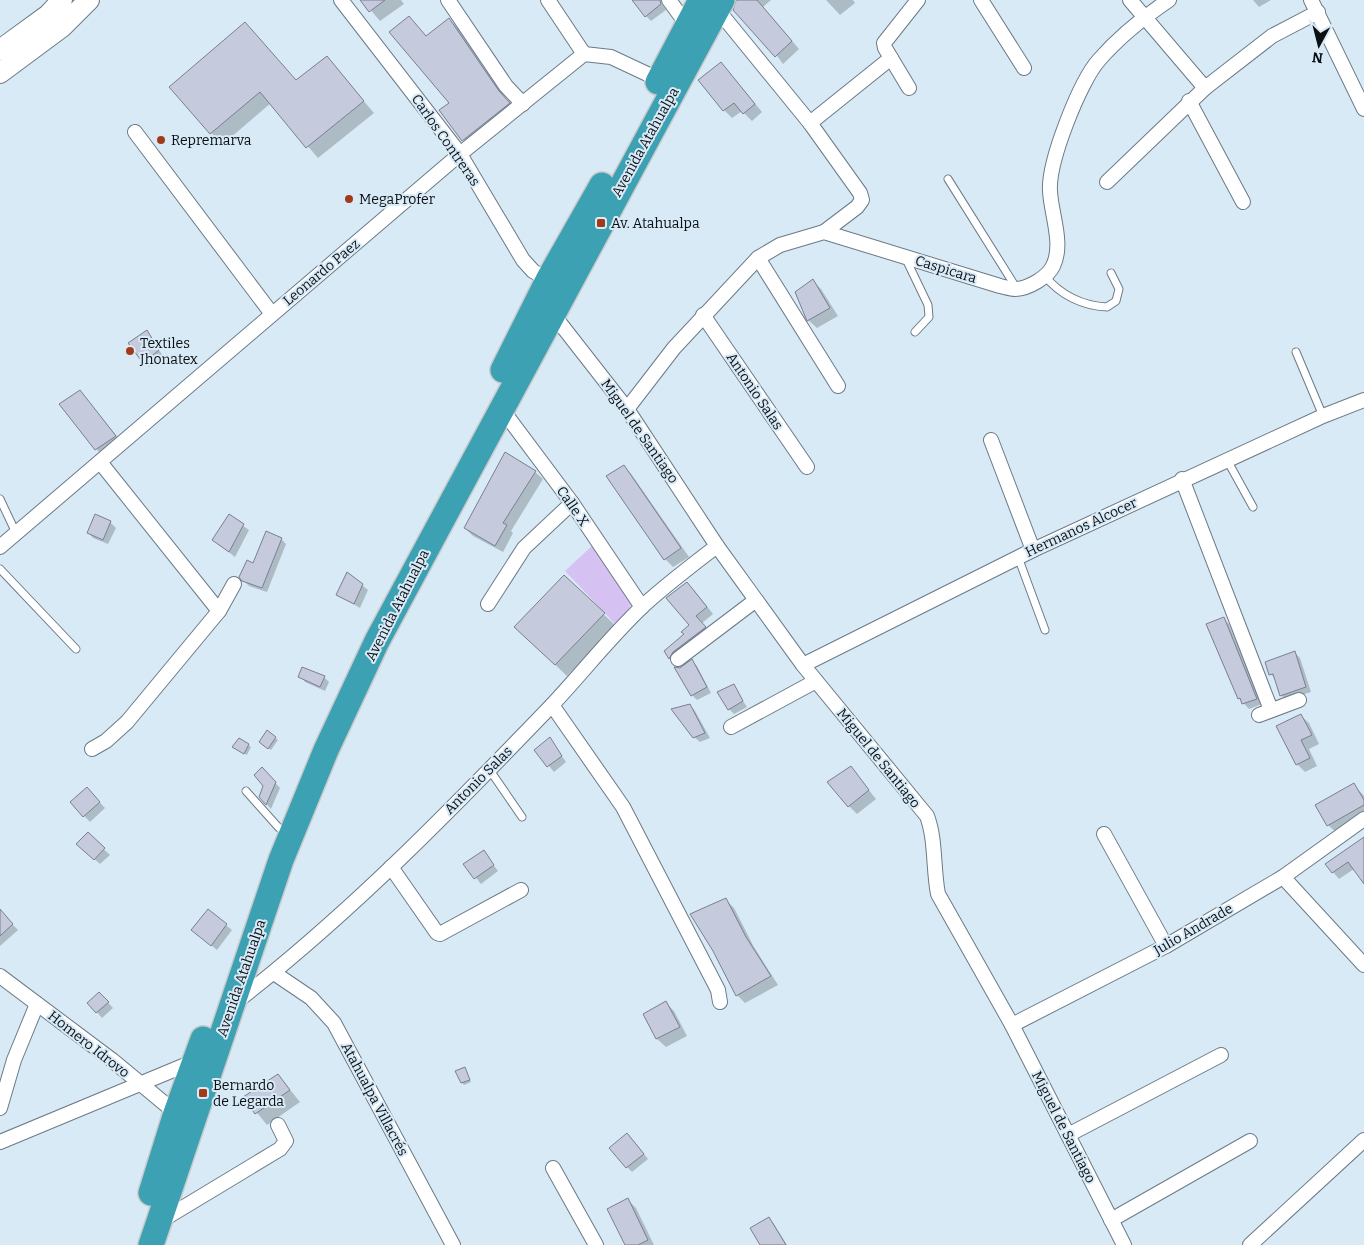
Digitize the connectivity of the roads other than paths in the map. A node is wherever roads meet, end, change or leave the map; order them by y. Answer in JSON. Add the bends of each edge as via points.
{"nodes":[{"id":1,"x":62,"y":0,"type":"edge"},
{"id":2,"x":89,"y":0,"type":"edge"},
{"id":3,"x":341,"y":0,"type":"edge"},
{"id":4,"x":448,"y":0,"type":"edge"},
{"id":5,"x":548,"y":0,"type":"edge"},
{"id":6,"x":669,"y":0,"type":"edge"},
{"id":7,"x":918,"y":0,"type":"edge"},
{"id":8,"x":981,"y":0,"type":"edge"},
{"id":9,"x":1130,"y":0,"type":"edge"},
{"id":10,"x":1168,"y":0,"type":"edge"},
{"id":11,"x":714,"y":3,"type":"edge"},
{"id":12,"x":1314,"y":6,"type":"edge"},
{"id":13,"x":1145,"y":17,"type":"junction"},
{"id":14,"x":688,"y":26,"type":"junction"},
{"id":15,"x":0,"y":50,"type":"edge"},
{"id":16,"x":584,"y":54,"type":"junction"},
{"id":17,"x":891,"y":58,"type":"junction"},
{"id":18,"x":1024,"y":68,"type":"dead end"},
{"id":19,"x":0,"y":73,"type":"edge"},
{"id":20,"x":660,"y":80,"type":"junction"},
{"id":21,"x":909,"y":88,"type":"dead end"},
{"id":22,"x":1205,"y":88,"type":"junction"},
{"id":23,"x":1189,"y":102,"type":"junction"},
{"id":24,"x":522,"y":104,"type":"junction"},
{"id":25,"x":1364,"y":108,"type":"edge"},
{"id":26,"x":810,"y":123,"type":"junction"},
{"id":27,"x":135,"y":132,"type":"dead end"},
{"id":28,"x":460,"y":154,"type":"junction"},
{"id":29,"x":948,"y":179,"type":"dead end"},
{"id":30,"x":1107,"y":182,"type":"dead end"},
{"id":31,"x":1243,"y":202,"type":"dead end"},
{"id":32,"x":824,"y":232,"type":"junction"},
{"id":33,"x":905,"y":257,"type":"junction"},
{"id":34,"x":758,"y":258,"type":"junction"},
{"id":35,"x":1111,"y":273,"type":"dead end"},
{"id":36,"x":1045,"y":276,"type":"junction"},
{"id":37,"x":548,"y":280,"type":"junction"},
{"id":38,"x":1017,"y":289,"type":"junction"},
{"id":39,"x":552,"y":313,"type":"junction"},
{"id":40,"x":272,"y":314,"type":"junction"},
{"id":41,"x":703,"y":315,"type":"junction"},
{"id":42,"x":915,"y":332,"type":"dead end"},
{"id":43,"x":1296,"y":352,"type":"dead end"},
{"id":44,"x":838,"y":386,"type":"dead end"},
{"id":45,"x":1364,"y":400,"type":"edge"},
{"id":46,"x":501,"y":408,"type":"junction"},
{"id":47,"x":627,"y":409,"type":"junction"},
{"id":48,"x":1323,"y":416,"type":"junction"},
{"id":49,"x":991,"y":440,"type":"dead end"},
{"id":50,"x":1227,"y":459,"type":"junction"},
{"id":51,"x":100,"y":462,"type":"junction"},
{"id":52,"x":807,"y":468,"type":"dead end"},
{"id":53,"x":1182,"y":480,"type":"junction"},
{"id":54,"x":0,"y":499,"type":"edge"},
{"id":55,"x":572,"y":503,"type":"junction"},
{"id":56,"x":1253,"y":507,"type":"dead end"},
{"id":57,"x":16,"y":533,"type":"junction"},
{"id":58,"x":718,"y":546,"type":"junction"},
{"id":59,"x":0,"y":547,"type":"edge"},
{"id":60,"x":1033,"y":550,"type":"junction"},
{"id":61,"x":1018,"y":557,"type":"junction"},
{"id":62,"x":0,"y":569,"type":"edge"},
{"id":63,"x":234,"y":584,"type":"dead end"},
{"id":64,"x":756,"y":600,"type":"junction"},
{"id":65,"x":488,"y":604,"type":"dead end"},
{"id":66,"x":642,"y":607,"type":"junction"},
{"id":67,"x":219,"y":612,"type":"junction"},
{"id":68,"x":1045,"y":630,"type":"dead end"},
{"id":69,"x":76,"y":649,"type":"dead end"},
{"id":70,"x":678,"y":660,"type":"dead end"},
{"id":71,"x":803,"y":665,"type":"junction"},
{"id":72,"x":816,"y":681,"type":"junction"},
{"id":73,"x":1299,"y":700,"type":"dead end"},
{"id":74,"x":552,"y":705,"type":"junction"},
{"id":75,"x":731,"y":727,"type":"dead end"},
{"id":76,"x":92,"y":749,"type":"dead end"},
{"id":77,"x":489,"y":768,"type":"junction"},
{"id":78,"x":246,"y":791,"type":"dead end"},
{"id":79,"x":522,"y":817,"type":"dead end"},
{"id":80,"x":1364,"y":819,"type":"edge"},
{"id":81,"x":279,"y":828,"type":"junction"},
{"id":82,"x":1104,"y":834,"type":"dead end"},
{"id":83,"x":391,"y":867,"type":"junction"},
{"id":84,"x":1283,"y":877,"type":"junction"},
{"id":85,"x":521,"y":890,"type":"dead end"},
{"id":86,"x":1166,"y":946,"type":"junction"},
{"id":87,"x":1364,"y":965,"type":"edge"},
{"id":88,"x":274,"y":973,"type":"junction"},
{"id":89,"x":0,"y":976,"type":"edge"},
{"id":90,"x":720,"y":1002,"type":"dead end"},
{"id":91,"x":37,"y":1004,"type":"junction"},
{"id":92,"x":231,"y":1006,"type":"junction"},
{"id":93,"x":1012,"y":1025,"type":"junction"},
{"id":94,"x":1221,"y":1055,"type":"dead end"},
{"id":95,"x":195,"y":1061,"type":"junction"},
{"id":96,"x":140,"y":1084,"type":"junction"},
{"id":97,"x":0,"y":1108,"type":"edge"},
{"id":98,"x":176,"y":1113,"type":"junction"},
{"id":99,"x":278,"y":1125,"type":"dead end"},
{"id":100,"x":1068,"y":1135,"type":"junction"},
{"id":101,"x":1364,"y":1140,"type":"edge"},
{"id":102,"x":1250,"y":1141,"type":"dead end"},
{"id":103,"x":0,"y":1142,"type":"edge"},
{"id":104,"x":553,"y":1168,"type":"dead end"},
{"id":105,"x":1111,"y":1220,"type":"junction"},
{"id":106,"x":155,"y":1234,"type":"edge"},
{"id":107,"x":135,"y":1245,"type":"edge"},
{"id":108,"x":453,"y":1245,"type":"edge"},
{"id":109,"x":596,"y":1245,"type":"edge"},
{"id":110,"x":1124,"y":1245,"type":"edge"},
{"id":111,"x":1250,"y":1245,"type":"edge"}],
"edges":[{"from":1,"to":15,"type":"main road","via":[[48,15]]},
{"from":2,"to":19,"type":"main road","via":[[62,27]]},
{"from":3,"to":28,"type":"street","name":"Carlos Contreras"},
{"from":4,"to":24,"type":"street","via":[[506,86]]},
{"from":5,"to":16,"type":"street"},
{"from":6,"to":14,"type":"street"},
{"from":7,"to":17,"type":"street","via":[[884,43]]},
{"from":8,"to":18,"type":"street"},
{"from":9,"to":13,"type":"street"},
{"from":10,"to":13,"type":"street"},
{"from":11,"to":14,"type":"highway","name":"Avenida Atahualpa"},
{"from":11,"to":26,"type":"street"},
{"from":11,"to":39,"type":"highway","name":"Avenida Atahualpa"},
{"from":12,"to":22,"type":"street"},
{"from":12,"to":25,"type":"street"},
{"from":13,"to":22,"type":"street"},
{"from":13,"to":36,"type":"street","via":[[1098,60],[1060,139],[1049,188],[1057,251],[1052,268]]},
{"from":14,"to":20,"type":"highway","name":"Avenida Atahualpa"},
{"from":16,"to":20,"type":"street","via":[[611,57]]},
{"from":16,"to":24,"type":"street","name":"Leonardo Paez"},
{"from":17,"to":21,"type":"street"},
{"from":17,"to":26,"type":"street"},
{"from":20,"to":37,"type":"highway","name":"Avenida Atahualpa"},
{"from":22,"to":23,"type":"street"},
{"from":23,"to":30,"type":"street"},
{"from":23,"to":31,"type":"street"},
{"from":24,"to":28,"type":"street","name":"Leonardo Paez"},
{"from":26,"to":32,"type":"street","via":[[862,200],[857,208]]},
{"from":27,"to":40,"type":"street"},
{"from":28,"to":37,"type":"street","name":"Carlos Contreras","via":[[523,260]]},
{"from":28,"to":40,"type":"street","name":"Leonardo Paez"},
{"from":29,"to":38,"type":"lane"},
{"from":32,"to":33,"type":"street","name":"Caspicara"},
{"from":32,"to":34,"type":"street","via":[[780,245]]},
{"from":33,"to":38,"type":"street","name":"Caspicara"},
{"from":33,"to":42,"type":"lane","via":[[928,305],[929,318]]},
{"from":34,"to":41,"type":"street"},
{"from":34,"to":44,"type":"street"},
{"from":35,"to":36,"type":"lane","via":[[1119,289],[1116,301],[1106,308],[1070,297],[1055,288]]},
{"from":36,"to":38,"type":"street"},
{"from":37,"to":81,"type":"highway","name":"Avenida Atahualpa","via":[[319,726]]},
{"from":39,"to":46,"type":"highway","name":"Avenida Atahualpa"},
{"from":39,"to":47,"type":"street","name":"Miguel de Santiago"},
{"from":40,"to":51,"type":"street","name":"Leonardo Paez"},
{"from":41,"to":47,"type":"street"},
{"from":41,"to":52,"type":"street","name":"Antonio Salas"},
{"from":43,"to":48,"type":"lane"},
{"from":45,"to":48,"type":"street","name":"Hermanos Alcocer"},
{"from":46,"to":55,"type":"street","name":"Calle X"},
{"from":46,"to":92,"type":"highway","name":"Avenida Atahualpa","via":[[378,641],[326,750],[281,860]]},
{"from":47,"to":58,"type":"street","name":"Miguel de Santiago"},
{"from":48,"to":50,"type":"street","name":"Hermanos Alcocer"},
{"from":49,"to":60,"type":"street"},
{"from":50,"to":53,"type":"street","name":"Hermanos Alcocer"},
{"from":50,"to":56,"type":"lane"},
{"from":51,"to":57,"type":"street","name":"Leonardo Paez"},
{"from":51,"to":67,"type":"street"},
{"from":53,"to":60,"type":"street","name":"Hermanos Alcocer"},
{"from":53,"to":73,"type":"street","via":[[1265,712]]},
{"from":54,"to":57,"type":"lane"},
{"from":55,"to":65,"type":"street","via":[[524,548]]},
{"from":55,"to":66,"type":"street","name":"Calle X"},
{"from":57,"to":59,"type":"street","name":"Leonardo Paez"},
{"from":58,"to":64,"type":"street","name":"Miguel de Santiago"},
{"from":58,"to":66,"type":"street","name":"Antonio Salas","via":[[680,573]]},
{"from":60,"to":61,"type":"street","name":"Hermanos Alcocer"},
{"from":61,"to":68,"type":"lane"},
{"from":61,"to":71,"type":"street","name":"Hermanos Alcocer"},
{"from":62,"to":69,"type":"lane"},
{"from":63,"to":67,"type":"street"},
{"from":64,"to":70,"type":"street"},
{"from":64,"to":71,"type":"street","name":"Miguel de Santiago"},
{"from":66,"to":74,"type":"street","name":"Antonio Salas"},
{"from":67,"to":76,"type":"street","via":[[127,722]]},
{"from":71,"to":72,"type":"street","name":"Miguel de Santiago"},
{"from":72,"to":75,"type":"street"},
{"from":72,"to":93,"type":"street","name":"Miguel de Santiago","via":[[927,816],[932,829],[938,894]]},
{"from":74,"to":77,"type":"street","name":"Antonio Salas"},
{"from":74,"to":90,"type":"street","via":[[623,807],[718,990]]},
{"from":77,"to":79,"type":"lane"},
{"from":77,"to":83,"type":"street","name":"Antonio Salas"},
{"from":78,"to":81,"type":"lane"},
{"from":80,"to":84,"type":"street","name":"Julio Andrade"},
{"from":81,"to":95,"type":"highway","name":"Avenida Atahualpa"},
{"from":82,"to":86,"type":"street"},
{"from":83,"to":85,"type":"street","via":[[440,934]]},
{"from":83,"to":88,"type":"street","name":"Antonio Salas"},
{"from":84,"to":86,"type":"street","name":"Julio Andrade"},
{"from":84,"to":87,"type":"street"},
{"from":86,"to":93,"type":"street","name":"Julio Andrade"},
{"from":88,"to":92,"type":"street","name":"Antonio Salas"},
{"from":88,"to":108,"type":"street","name":"Atahualpa Villacrés","via":[[311,998],[334,1023]]},
{"from":89,"to":91,"type":"street","name":"Homero Idrovo"},
{"from":91,"to":96,"type":"street","name":"Homero Idrovo"},
{"from":91,"to":97,"type":"street","via":[[14,1060]]},
{"from":92,"to":106,"type":"highway","name":"Avenida Atahualpa"},
{"from":93,"to":100,"type":"street","name":"Miguel de Santiago"},
{"from":94,"to":100,"type":"street"},
{"from":95,"to":96,"type":"street"},
{"from":95,"to":98,"type":"highway","name":"Avenida Atahualpa"},
{"from":96,"to":98,"type":"street","name":"Homero Idrovo"},
{"from":96,"to":103,"type":"street"},
{"from":98,"to":107,"type":"highway","name":"Avenida Atahualpa"},
{"from":99,"to":106,"type":"street","via":[[286,1141],[280,1149]]},
{"from":100,"to":105,"type":"street","name":"Miguel de Santiago"},
{"from":101,"to":111,"type":"street"},
{"from":102,"to":105,"type":"street"},
{"from":104,"to":109,"type":"street"},
{"from":105,"to":110,"type":"street","name":"Miguel de Santiago"}]}
